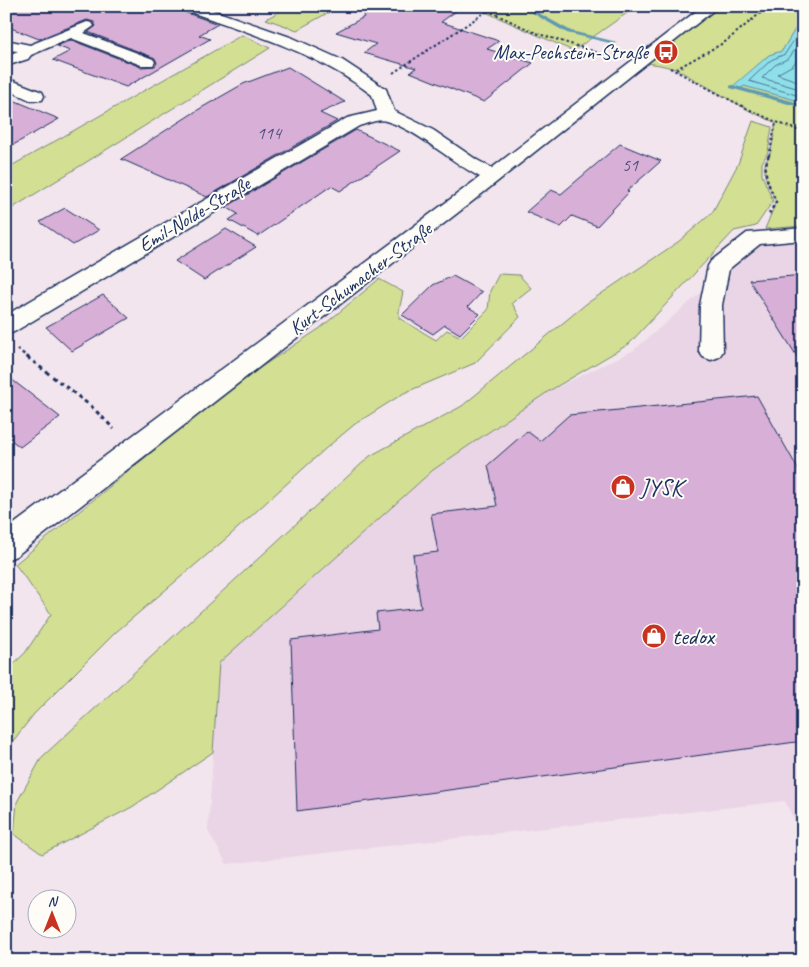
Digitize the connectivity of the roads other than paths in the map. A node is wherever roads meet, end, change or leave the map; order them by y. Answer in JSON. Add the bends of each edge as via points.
{"nodes":[{"id":1,"x":187,"y":6,"type":"edge"},
{"id":2,"x":712,"y":6,"type":"edge"},
{"id":3,"x":90,"y":24,"type":"dead end"},
{"id":4,"x":71,"y":33,"type":"junction"},
{"id":5,"x":6,"y":45,"type":"edge"},
{"id":6,"x":26,"y":52,"type":"junction"},
{"id":7,"x":6,"y":61,"type":"edge"},
{"id":8,"x":147,"y":62,"type":"dead end"},
{"id":9,"x":6,"y":82,"type":"edge"},
{"id":10,"x":36,"y":96,"type":"dead end"},
{"id":11,"x":386,"y":114,"type":"junction"},
{"id":12,"x":493,"y":176,"type":"junction"},
{"id":13,"x":803,"y":234,"type":"edge"},
{"id":14,"x":6,"y":326,"type":"edge"},
{"id":15,"x":711,"y":351,"type":"dead end"},
{"id":16,"x":6,"y":546,"type":"edge"}],
"edges":[{"from":1,"to":11,"type":"street","via":[[292,42],[334,62],[373,86],[380,93]]},
{"from":2,"to":12,"type":"street","name":"Kurt-Schumacher-Straße"},
{"from":3,"to":4,"type":"street"},
{"from":4,"to":6,"type":"street"},
{"from":4,"to":8,"type":"street"},
{"from":5,"to":6,"type":"street","via":[[24,47]]},
{"from":6,"to":7,"type":"street"},
{"from":9,"to":10,"type":"street"},
{"from":11,"to":12,"type":"street","via":[[428,134]]},
{"from":11,"to":14,"type":"street","name":"Emil-Nolde-Straße","via":[[353,122],[328,135]]},
{"from":12,"to":16,"type":"street","name":"Kurt-Schumacher-Straße"},
{"from":13,"to":15,"type":"street","via":[[754,238],[719,266],[711,305]]}]}
